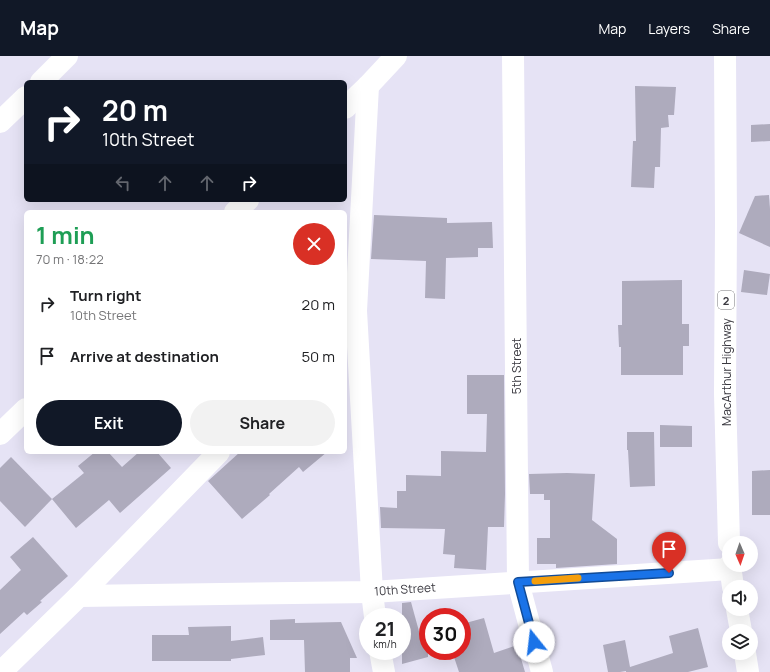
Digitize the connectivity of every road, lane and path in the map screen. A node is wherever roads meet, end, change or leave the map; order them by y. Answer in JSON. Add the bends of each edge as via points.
{"nodes":[{"id":1,"x":67,"y":56,"type":"edge"},
{"id":2,"x":396,"y":56,"type":"edge"},
{"id":3,"x":514,"y":56,"type":"edge"},
{"id":4,"x":726,"y":56,"type":"edge"},
{"id":5,"x":43,"y":80,"type":"edge"},
{"id":6,"x":368,"y":86,"type":"junction"},
{"id":7,"x":24,"y":99,"type":"edge"},
{"id":8,"x":347,"y":106,"type":"edge"},
{"id":9,"x":0,"y":122,"type":"edge"},
{"id":10,"x":246,"y":202,"type":"edge"},
{"id":11,"x":237,"y":210,"type":"edge"},
{"id":12,"x":350,"y":317,"type":"edge"},
{"id":13,"x":24,"y":411,"type":"edge"},
{"id":14,"x":0,"y":434,"type":"edge"},
{"id":15,"x":217,"y":454,"type":"edge"},
{"id":16,"x":729,"y":536,"type":"edge"},
{"id":17,"x":731,"y":574,"type":"edge"},
{"id":18,"x":518,"y":582,"type":"junction"},
{"id":19,"x":372,"y":592,"type":"junction"},
{"id":20,"x":79,"y":596,"type":"junction"},
{"id":21,"x":375,"y":608,"type":"edge"},
{"id":22,"x":382,"y":660,"type":"edge"},
{"id":23,"x":746,"y":660,"type":"edge"},
{"id":24,"x":1,"y":672,"type":"edge"},
{"id":25,"x":384,"y":672,"type":"edge"},
{"id":26,"x":542,"y":672,"type":"edge"},
{"id":27,"x":748,"y":672,"type":"edge"}],
"edges":[{"from":1,"to":5,"type":"main road"},
{"from":2,"to":6,"type":"main road"},
{"from":3,"to":18,"type":"main road","name":"5th Street"},
{"from":4,"to":16,"type":"main road","name":"MacArthur Highway","number":"2","via":[[725,394]]},
{"from":6,"to":8,"type":"main road"},
{"from":6,"to":12,"type":"main road"},
{"from":7,"to":9,"type":"main road"},
{"from":10,"to":11,"type":"main road"},
{"from":12,"to":19,"type":"main road"},
{"from":13,"to":14,"type":"main road"},
{"from":15,"to":20,"type":"main road"},
{"from":17,"to":18,"type":"main road","name":"10th Street"},
{"from":18,"to":19,"type":"main road","name":"10th Street"},
{"from":18,"to":26,"type":"main road","name":"5th Street"},
{"from":19,"to":20,"type":"main road","name":"10th Street"},
{"from":19,"to":21,"type":"main road"},
{"from":20,"to":24,"type":"main road"},
{"from":22,"to":25,"type":"main road"},
{"from":23,"to":27,"type":"main road"}]}
